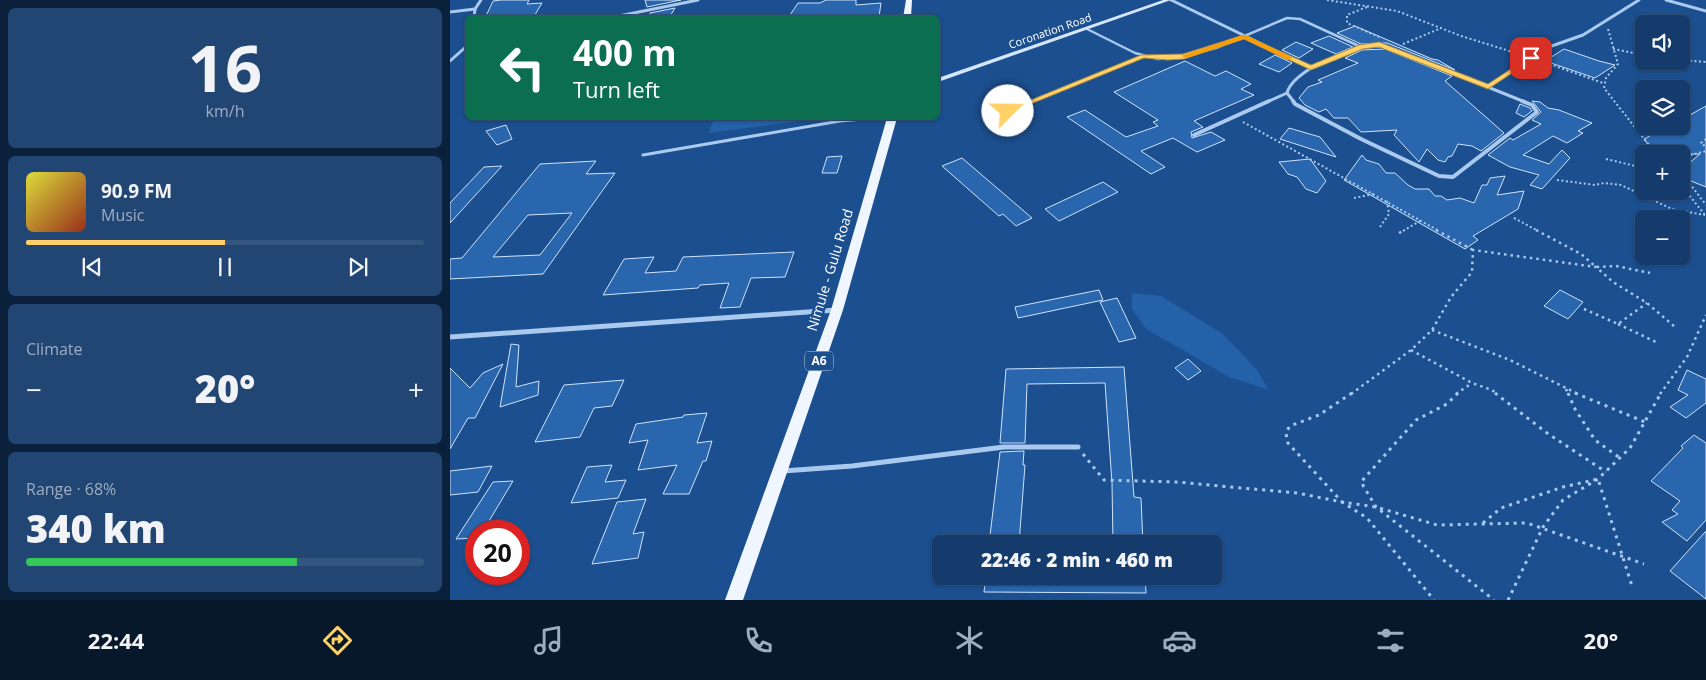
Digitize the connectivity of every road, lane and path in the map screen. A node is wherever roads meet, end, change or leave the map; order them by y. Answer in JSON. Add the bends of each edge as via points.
{"nodes":[{"id":1,"x":482,"y":0,"type":"edge"},
{"id":2,"x":698,"y":0,"type":"edge"},
{"id":3,"x":909,"y":0,"type":"edge"},
{"id":4,"x":1170,"y":0,"type":"edge"},
{"id":5,"x":1326,"y":0,"type":"edge"},
{"id":6,"x":1639,"y":0,"type":"edge"},
{"id":7,"x":1666,"y":0,"type":"edge"},
{"id":8,"x":1367,"y":6,"type":"junction"},
{"id":9,"x":475,"y":9,"type":"junction"},
{"id":10,"x":1706,"y":11,"type":"edge"},
{"id":11,"x":450,"y":12,"type":"edge"},
{"id":12,"x":474,"y":15,"type":"edge"},
{"id":13,"x":625,"y":15,"type":"edge"},
{"id":14,"x":907,"y":15,"type":"edge"},
{"id":15,"x":1602,"y":23,"type":"junction"},
{"id":16,"x":1441,"y":28,"type":"junction"},
{"id":17,"x":1086,"y":29,"type":"junction"},
{"id":18,"x":1244,"y":37,"type":"junction"},
{"id":19,"x":1379,"y":44,"type":"junction"},
{"id":20,"x":1361,"y":47,"type":"junction"},
{"id":21,"x":465,"y":48,"type":"edge"},
{"id":22,"x":1396,"y":49,"type":"junction"},
{"id":23,"x":1613,"y":49,"type":"junction"},
{"id":24,"x":1635,"y":53,"type":"edge"},
{"id":25,"x":1143,"y":56,"type":"junction"},
{"id":26,"x":1531,"y":58,"type":"junction"},
{"id":27,"x":450,"y":61,"type":"edge"},
{"id":28,"x":1690,"y":61,"type":"edge"},
{"id":29,"x":1706,"y":62,"type":"edge"},
{"id":30,"x":1311,"y":68,"type":"junction"},
{"id":31,"x":940,"y":79,"type":"edge"},
{"id":32,"x":1603,"y":83,"type":"junction"},
{"id":33,"x":1488,"y":87,"type":"junction"},
{"id":34,"x":1287,"y":93,"type":"junction"},
{"id":35,"x":1008,"y":111,"type":"dead end"},
{"id":36,"x":1235,"y":118,"type":"junction"},
{"id":37,"x":852,"y":120,"type":"edge"},
{"id":38,"x":891,"y":120,"type":"edge"},
{"id":39,"x":1194,"y":136,"type":"dead end"},
{"id":40,"x":1706,"y":139,"type":"edge"},
{"id":41,"x":1649,"y":145,"type":"edge"},
{"id":42,"x":1706,"y":147,"type":"edge"},
{"id":43,"x":1706,"y":151,"type":"edge"},
{"id":44,"x":642,"y":156,"type":"dead end"},
{"id":45,"x":1690,"y":157,"type":"edge"},
{"id":46,"x":1606,"y":159,"type":"dead end"},
{"id":47,"x":1635,"y":166,"type":"edge"},
{"id":48,"x":1557,"y":180,"type":"dead end"},
{"id":49,"x":1690,"y":186,"type":"edge"},
{"id":50,"x":1374,"y":194,"type":"junction"},
{"id":51,"x":1690,"y":196,"type":"edge"},
{"id":52,"x":1354,"y":198,"type":"dead end"},
{"id":53,"x":1387,"y":201,"type":"junction"},
{"id":54,"x":1706,"y":205,"type":"edge"},
{"id":55,"x":1706,"y":216,"type":"edge"},
{"id":56,"x":1514,"y":218,"type":"dead end"},
{"id":57,"x":1420,"y":221,"type":"junction"},
{"id":58,"x":1380,"y":227,"type":"dead end"},
{"id":59,"x":1399,"y":232,"type":"dead end"},
{"id":60,"x":1473,"y":250,"type":"junction"},
{"id":61,"x":1596,"y":267,"type":"junction"},
{"id":62,"x":1650,"y":273,"type":"dead end"},
{"id":63,"x":1647,"y":303,"type":"junction"},
{"id":64,"x":1584,"y":309,"type":"dead end"},
{"id":65,"x":837,"y":310,"type":"junction"},
{"id":66,"x":1706,"y":315,"type":"edge"},
{"id":67,"x":1618,"y":324,"type":"junction"},
{"id":68,"x":1675,"y":327,"type":"dead end"},
{"id":69,"x":1432,"y":330,"type":"junction"},
{"id":70,"x":450,"y":337,"type":"edge"},
{"id":71,"x":1658,"y":343,"type":"dead end"},
{"id":72,"x":1411,"y":350,"type":"junction"},
{"id":73,"x":1472,"y":383,"type":"junction"},
{"id":74,"x":1566,"y":387,"type":"junction"},
{"id":75,"x":1645,"y":422,"type":"junction"},
{"id":76,"x":1078,"y":447,"type":"joint"},
{"id":77,"x":1620,"y":458,"type":"junction"},
{"id":78,"x":781,"y":471,"type":"junction"},
{"id":79,"x":1606,"y":472,"type":"junction"},
{"id":80,"x":1598,"y":479,"type":"junction"},
{"id":81,"x":1342,"y":502,"type":"junction"},
{"id":82,"x":1376,"y":507,"type":"junction"},
{"id":83,"x":1482,"y":524,"type":"junction"},
{"id":84,"x":1544,"y":527,"type":"junction"},
{"id":85,"x":1624,"y":557,"type":"junction"},
{"id":86,"x":1644,"y":564,"type":"dead end"},
{"id":87,"x":1632,"y":586,"type":"dead end"},
{"id":88,"x":734,"y":600,"type":"edge"},
{"id":89,"x":1434,"y":600,"type":"edge"},
{"id":90,"x":1494,"y":600,"type":"edge"},
{"id":91,"x":1508,"y":600,"type":"edge"}],
"edges":[{"from":1,"to":9,"type":"street"},
{"from":2,"to":13,"type":"street"},
{"from":3,"to":14,"type":"main road"},
{"from":4,"to":17,"type":"main road","name":"Coronation Road"},
{"from":4,"to":18,"type":"street"},
{"from":5,"to":8,"type":"path"},
{"from":6,"to":15,"type":"street"},
{"from":7,"to":10,"type":"street"},
{"from":8,"to":16,"type":"path","via":[[1397,11]]},
{"from":8,"to":19,"type":"path","via":[[1347,16],[1347,23],[1378,37],[1381,40]]},
{"from":9,"to":11,"type":"street"},
{"from":9,"to":12,"type":"street"},
{"from":15,"to":23,"type":"path","via":[[1608,28]]},
{"from":15,"to":26,"type":"street"},
{"from":16,"to":22,"type":"path"},
{"from":16,"to":26,"type":"path"},
{"from":17,"to":25,"type":"lane"},
{"from":17,"to":31,"type":"main road","name":"Coronation Road"},
{"from":18,"to":20,"type":"lane","via":[[1293,18]]},
{"from":18,"to":25,"type":"lane","via":[[1184,56]]},
{"from":18,"to":30,"type":"street"},
{"from":19,"to":20,"type":"street"},
{"from":19,"to":22,"type":"street"},
{"from":20,"to":30,"type":"street"},
{"from":21,"to":27,"type":"street"},
{"from":22,"to":33,"type":"street"},
{"from":23,"to":24,"type":"path"},
{"from":23,"to":32,"type":"path","via":[[1618,64]]},
{"from":25,"to":35,"type":"lane"},
{"from":26,"to":32,"type":"path"},
{"from":26,"to":33,"type":"street"},
{"from":28,"to":29,"type":"path"},
{"from":30,"to":34,"type":"street","via":[[1293,82]]},
{"from":32,"to":41,"type":"path"},
{"from":33,"to":34,"type":"street","via":[[1532,105],[1537,112],[1453,177],[1427,172],[1300,108]]},
{"from":34,"to":36,"type":"street"},
{"from":36,"to":39,"type":"street"},
{"from":36,"to":50,"type":"path"},
{"from":37,"to":44,"type":"lane"},
{"from":38,"to":65,"type":"main road","name":"Nimule - Gulu Road","number":"A6"},
{"from":40,"to":42,"type":"path","via":[[1701,143]]},
{"from":43,"to":45,"type":"path"},
{"from":46,"to":47,"type":"path"},
{"from":48,"to":55,"type":"path","via":[[1621,186],[1672,209]]},
{"from":49,"to":54,"type":"path"},
{"from":50,"to":52,"type":"path"},
{"from":50,"to":53,"type":"path"},
{"from":51,"to":55,"type":"path"},
{"from":53,"to":57,"type":"path"},
{"from":53,"to":58,"type":"path","via":[[1389,214]]},
{"from":56,"to":61,"type":"path","via":[[1581,254]]},
{"from":57,"to":59,"type":"path"},
{"from":57,"to":60,"type":"path"},
{"from":60,"to":61,"type":"path"},
{"from":60,"to":69,"type":"path","via":[[1472,272],[1451,297]]},
{"from":61,"to":62,"type":"path","via":[[1616,266]]},
{"from":61,"to":63,"type":"path"},
{"from":63,"to":67,"type":"path"},
{"from":63,"to":68,"type":"path"},
{"from":64,"to":67,"type":"path"},
{"from":65,"to":70,"type":"street"},
{"from":65,"to":78,"type":"main road","name":"Nimule - Gulu Road","number":"A6"},
{"from":66,"to":75,"type":"path","via":[[1687,357]]},
{"from":67,"to":71,"type":"path"},
{"from":69,"to":72,"type":"path"},
{"from":69,"to":74,"type":"path","via":[[1510,360]]},
{"from":72,"to":73,"type":"path"},
{"from":72,"to":81,"type":"path","via":[[1319,415],[1290,426],[1286,432],[1287,442]]},
{"from":73,"to":79,"type":"path","via":[[1492,390],[1547,433]]},
{"from":73,"to":82,"type":"path","via":[[1447,404],[1416,420],[1362,482]]},
{"from":74,"to":75,"type":"path"},
{"from":74,"to":77,"type":"path","via":[[1594,440]]},
{"from":75,"to":77,"type":"path","via":[[1630,448]]},
{"from":76,"to":78,"type":"lane","via":[[1004,448]]},
{"from":76,"to":81,"type":"path","via":[[1104,480],[1185,482]]},
{"from":77,"to":79,"type":"path"},
{"from":78,"to":88,"type":"main road","name":"Nimule - Gulu Road","number":"A6"},
{"from":79,"to":80,"type":"path"},
{"from":80,"to":83,"type":"path","via":[[1501,508]]},
{"from":80,"to":84,"type":"path","via":[[1563,500]]},
{"from":80,"to":85,"type":"path"},
{"from":81,"to":82,"type":"path"},
{"from":81,"to":89,"type":"path","via":[[1367,518]]},
{"from":82,"to":83,"type":"path","via":[[1437,525]]},
{"from":82,"to":90,"type":"path"},
{"from":83,"to":84,"type":"path","via":[[1527,523]]},
{"from":84,"to":85,"type":"path"},
{"from":84,"to":91,"type":"path"},
{"from":85,"to":86,"type":"path"},
{"from":85,"to":87,"type":"path"}]}
